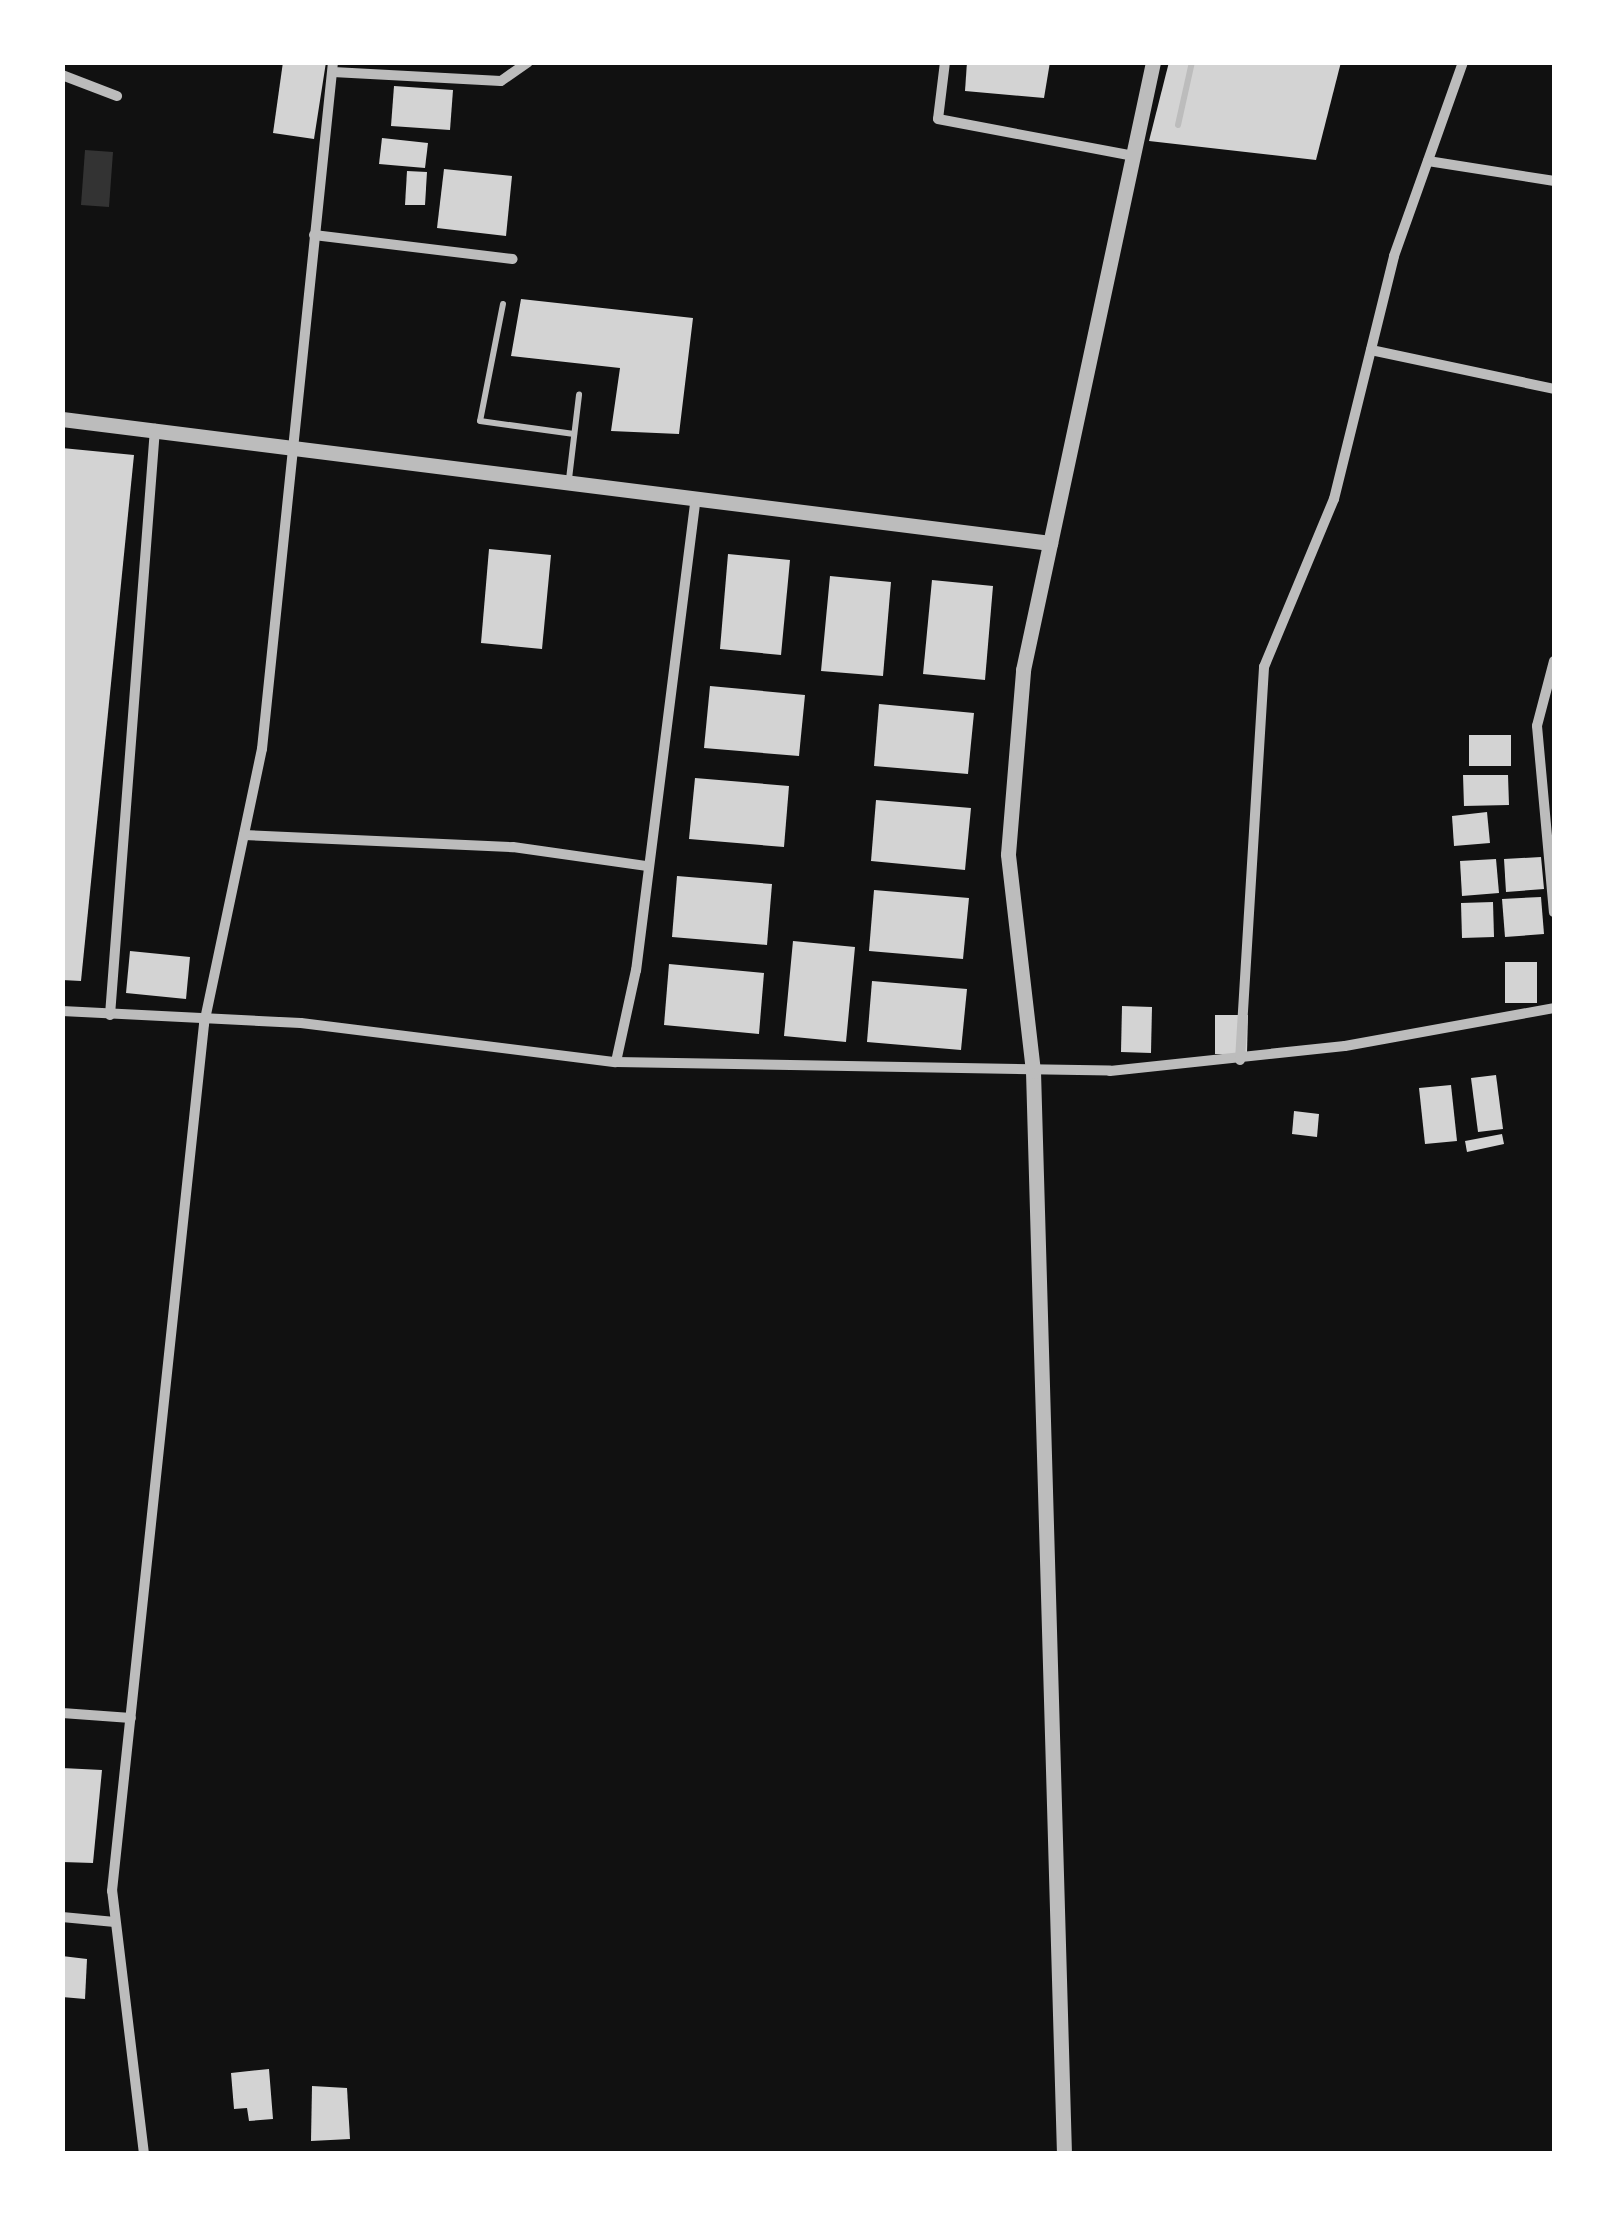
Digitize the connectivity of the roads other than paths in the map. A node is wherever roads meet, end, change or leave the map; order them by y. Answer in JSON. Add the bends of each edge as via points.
{"nodes":[{"id":1,"x":528,"y":62,"type":"edge"},
{"id":2,"x":945,"y":62,"type":"edge"},
{"id":3,"x":1153,"y":62,"type":"edge"},
{"id":4,"x":1192,"y":62,"type":"edge"},
{"id":5,"x":1463,"y":62,"type":"edge"},
{"id":6,"x":333,"y":67,"type":"edge"},
{"id":7,"x":62,"y":75,"type":"edge"},
{"id":8,"x":117,"y":96,"type":"dead end"},
{"id":9,"x":1178,"y":124,"type":"dead end"},
{"id":10,"x":1133,"y":156,"type":"junction"},
{"id":11,"x":1428,"y":161,"type":"junction"},
{"id":12,"x":1554,"y":181,"type":"edge"},
{"id":13,"x":314,"y":235,"type":"junction"},
{"id":14,"x":513,"y":259,"type":"dead end"},
{"id":15,"x":502,"y":304,"type":"dead end"},
{"id":16,"x":1371,"y":350,"type":"junction"},
{"id":17,"x":1554,"y":388,"type":"edge"},
{"id":18,"x":579,"y":395,"type":"dead end"},
{"id":19,"x":62,"y":419,"type":"edge"},
{"id":20,"x":155,"y":429,"type":"junction"},
{"id":21,"x":574,"y":434,"type":"junction"},
{"id":22,"x":291,"y":444,"type":"junction"},
{"id":23,"x":568,"y":485,"type":"junction"},
{"id":24,"x":695,"y":504,"type":"junction"},
{"id":25,"x":1050,"y":542,"type":"junction"},
{"id":26,"x":1554,"y":661,"type":"edge"},
{"id":27,"x":1548,"y":779,"type":"edge"},
{"id":28,"x":244,"y":835,"type":"junction"},
{"id":29,"x":646,"y":866,"type":"junction"},
{"id":30,"x":1554,"y":912,"type":"edge"},
{"id":31,"x":1554,"y":1008,"type":"edge"},
{"id":32,"x":62,"y":1011,"type":"edge"},
{"id":33,"x":110,"y":1015,"type":"junction"},
{"id":34,"x":204,"y":1024,"type":"junction"},
{"id":35,"x":1240,"y":1060,"type":"junction"},
{"id":36,"x":616,"y":1062,"type":"junction"},
{"id":37,"x":1033,"y":1071,"type":"junction"},
{"id":38,"x":62,"y":1714,"type":"edge"},
{"id":39,"x":131,"y":1718,"type":"junction"},
{"id":40,"x":62,"y":1917,"type":"edge"},
{"id":41,"x":115,"y":1922,"type":"junction"},
{"id":42,"x":144,"y":2154,"type":"edge"},
{"id":43,"x":1064,"y":2154,"type":"edge"}],
"edges":[{"from":1,"to":6,"type":"street","via":[[500,81]]},
{"from":2,"to":10,"type":"street","via":[[938,119]]},
{"from":3,"to":10,"type":"street"},
{"from":4,"to":9,"type":"lane"},
{"from":5,"to":11,"type":"street"},
{"from":6,"to":13,"type":"street"},
{"from":7,"to":8,"type":"street"},
{"from":10,"to":25,"type":"street"},
{"from":11,"to":12,"type":"street"},
{"from":11,"to":16,"type":"street"},
{"from":13,"to":14,"type":"street"},
{"from":13,"to":22,"type":"street"},
{"from":15,"to":21,"type":"lane","via":[[480,421]]},
{"from":16,"to":17,"type":"street"},
{"from":16,"to":35,"type":"street","via":[[1334,499],[1264,666]]},
{"from":18,"to":21,"type":"lane"},
{"from":19,"to":20,"type":"street"},
{"from":20,"to":22,"type":"street"},
{"from":20,"to":33,"type":"street"},
{"from":21,"to":23,"type":"lane"},
{"from":22,"to":23,"type":"street"},
{"from":22,"to":28,"type":"street","via":[[262,749]]},
{"from":23,"to":24,"type":"street"},
{"from":24,"to":25,"type":"street"},
{"from":24,"to":29,"type":"street"},
{"from":25,"to":37,"type":"street","via":[[1023,670],[1008,854]]},
{"from":26,"to":27,"type":"street","via":[[1537,726]]},
{"from":27,"to":30,"type":"street"},
{"from":28,"to":29,"type":"street","via":[[513,848]]},
{"from":28,"to":34,"type":"street"},
{"from":29,"to":36,"type":"street"},
{"from":31,"to":35,"type":"street"},
{"from":32,"to":33,"type":"street"},
{"from":33,"to":34,"type":"street"},
{"from":34,"to":36,"type":"street","via":[[302,1023]]},
{"from":34,"to":39,"type":"street"},
{"from":35,"to":37,"type":"street"},
{"from":36,"to":37,"type":"street"},
{"from":37,"to":43,"type":"street"},
{"from":38,"to":39,"type":"street"},
{"from":39,"to":41,"type":"street"},
{"from":40,"to":41,"type":"street"},
{"from":41,"to":42,"type":"street"}]}
